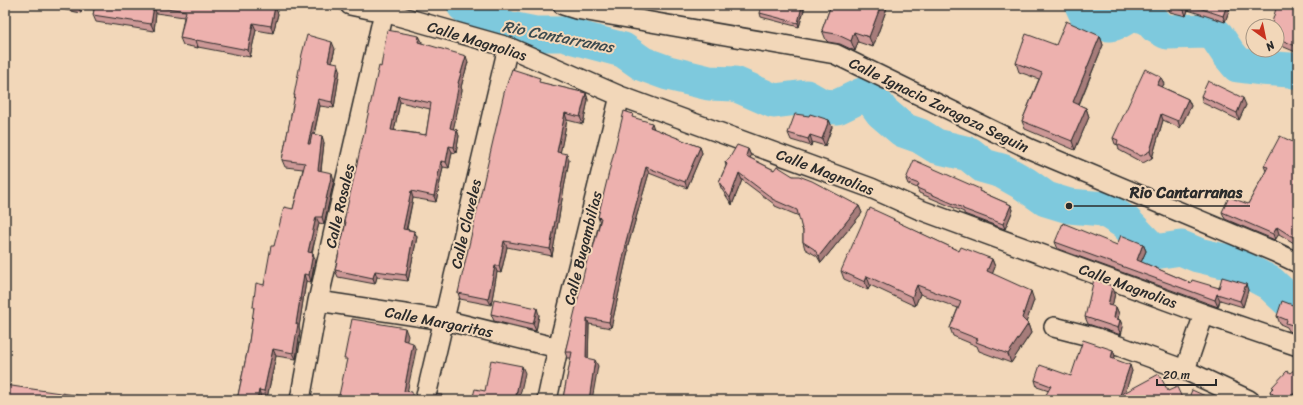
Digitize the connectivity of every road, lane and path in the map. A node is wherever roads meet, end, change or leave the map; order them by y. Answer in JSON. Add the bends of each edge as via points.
{"nodes":[{"id":1,"x":350,"y":5,"type":"edge"},
{"id":2,"x":563,"y":5,"type":"edge"},
{"id":3,"x":385,"y":9,"type":"edge"},
{"id":4,"x":508,"y":47,"type":"junction"},
{"id":5,"x":620,"y":96,"type":"junction"},
{"id":6,"x":1298,"y":263,"type":"edge"},
{"id":7,"x":318,"y":301,"type":"junction"},
{"id":8,"x":1204,"y":314,"type":"junction"},
{"id":9,"x":444,"y":320,"type":"junction"},
{"id":10,"x":1054,"y":327,"type":"dead end"},
{"id":11,"x":1298,"y":346,"type":"edge"},
{"id":12,"x":558,"y":348,"type":"junction"},
{"id":13,"x":1185,"y":370,"type":"junction"},
{"id":14,"x":300,"y":400,"type":"edge"},
{"id":15,"x":425,"y":400,"type":"edge"},
{"id":16,"x":547,"y":400,"type":"edge"},
{"id":17,"x":1249,"y":400,"type":"edge"}],
"edges":[{"from":1,"to":3,"type":"street","name":"Calle Magnolias"},
{"from":2,"to":6,"type":"street","name":"Calle Ignacio Zaragoza Seguin","via":[[835,54],[1030,149]]},
{"from":3,"to":4,"type":"street","name":"Calle Magnolias"},
{"from":3,"to":7,"type":"street","name":"Calle Rosales"},
{"from":4,"to":5,"type":"street","name":"Calle Magnolias"},
{"from":4,"to":9,"type":"street","name":"Calle Claveles"},
{"from":5,"to":8,"type":"street","name":"Calle Magnolias"},
{"from":5,"to":12,"type":"street","name":"Calle Bugambilias"},
{"from":7,"to":9,"type":"street","name":"Calle Margaritas"},
{"from":7,"to":14,"type":"street","name":"Calle Rosales"},
{"from":8,"to":11,"type":"street","name":"Calle Magnolias"},
{"from":8,"to":13,"type":"street"},
{"from":9,"to":12,"type":"street","name":"Calle Margaritas"},
{"from":9,"to":15,"type":"street","name":"Calle Claveles"},
{"from":10,"to":13,"type":"street","via":[[1097,338]]},
{"from":12,"to":16,"type":"street","name":"Calle Bugambilias"},
{"from":13,"to":17,"type":"street"}]}
